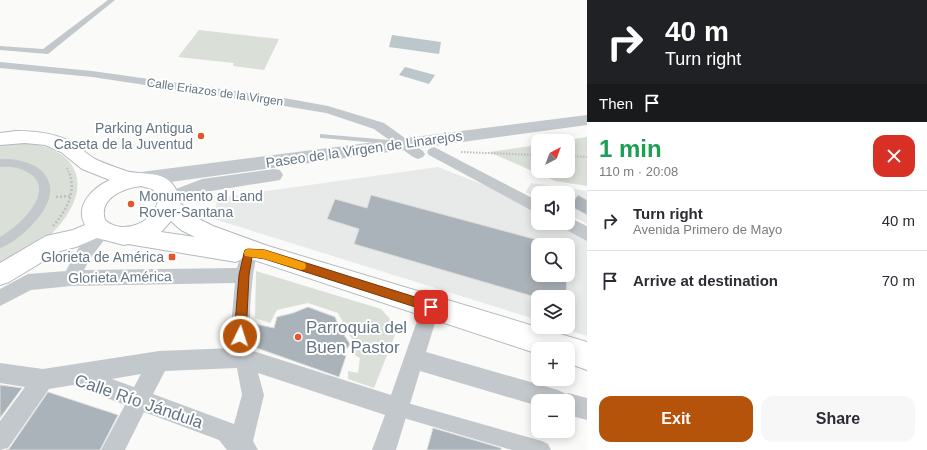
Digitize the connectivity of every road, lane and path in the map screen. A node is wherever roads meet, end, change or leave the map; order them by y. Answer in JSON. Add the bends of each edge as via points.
{"nodes":[{"id":1,"x":112,"y":0,"type":"edge"},
{"id":2,"x":0,"y":48,"type":"edge"},
{"id":3,"x":0,"y":65,"type":"edge"},
{"id":4,"x":587,"y":120,"type":"edge"},
{"id":5,"x":587,"y":131,"type":"edge"},
{"id":6,"x":322,"y":136,"type":"dead end"},
{"id":7,"x":0,"y":139,"type":"edge"},
{"id":8,"x":419,"y":150,"type":"junction"},
{"id":9,"x":531,"y":155,"type":"edge"},
{"id":10,"x":575,"y":156,"type":"edge"},
{"id":11,"x":587,"y":157,"type":"edge"},
{"id":12,"x":0,"y":163,"type":"edge"},
{"id":13,"x":137,"y":179,"type":"junction"},
{"id":14,"x":170,"y":202,"type":"junction"},
{"id":15,"x":531,"y":205,"type":"edge"},
{"id":16,"x":575,"y":227,"type":"edge"},
{"id":17,"x":101,"y":230,"type":"junction"},
{"id":18,"x":587,"y":234,"type":"edge"},
{"id":19,"x":128,"y":236,"type":"junction"},
{"id":20,"x":0,"y":243,"type":"edge"},
{"id":21,"x":257,"y":254,"type":"junction"},
{"id":22,"x":0,"y":275,"type":"edge"},
{"id":23,"x":244,"y":275,"type":"junction"},
{"id":24,"x":70,"y":278,"type":"junction"},
{"id":25,"x":0,"y":298,"type":"edge"},
{"id":26,"x":431,"y":307,"type":"junction"},
{"id":27,"x":542,"y":342,"type":"edge"},
{"id":28,"x":575,"y":352,"type":"edge"},
{"id":29,"x":587,"y":356,"type":"edge"},
{"id":30,"x":245,"y":358,"type":"junction"},
{"id":31,"x":414,"y":360,"type":"junction"},
{"id":32,"x":159,"y":361,"type":"junction"},
{"id":33,"x":0,"y":373,"type":"edge"},
{"id":34,"x":73,"y":375,"type":"junction"},
{"id":35,"x":43,"y":379,"type":"junction"},
{"id":36,"x":533,"y":394,"type":"edge"},
{"id":37,"x":139,"y":399,"type":"junction"},
{"id":38,"x":575,"y":406,"type":"edge"},
{"id":39,"x":397,"y":408,"type":"junction"},
{"id":40,"x":587,"y":409,"type":"edge"},
{"id":41,"x":0,"y":440,"type":"edge"},
{"id":42,"x":242,"y":448,"type":"edge"},
{"id":43,"x":113,"y":450,"type":"edge"},
{"id":44,"x":384,"y":450,"type":"edge"},
{"id":45,"x":542,"y":450,"type":"edge"}],
"edges":[{"from":1,"to":2,"type":"street","via":[[45,52]]},
{"from":3,"to":8,"type":"street","name":"Calle Eriazos de la Virgen","via":[[92,74],[328,110],[379,126]]},
{"from":4,"to":8,"type":"street","name":"Paseo de la Virgen de Linarejos"},
{"from":5,"to":8,"type":"street","name":"Paseo de la Virgen de Linarejos"},
{"from":6,"to":8,"type":"lane"},
{"from":7,"to":13,"type":"main road","via":[[21,136],[56,142],[102,170]]},
{"from":8,"to":9,"type":"path"},
{"from":8,"to":13,"type":"street","name":"Paseo de la Virgen de Linarejos"},
{"from":8,"to":14,"type":"street","name":"Paseo de la Virgen de Linarejos","via":[[202,186]]},
{"from":8,"to":15,"type":"street","name":"Calle Eriazos de la Virgen"},
{"from":10,"to":11,"type":"path"},
{"from":12,"to":20,"type":"street","via":[[24,165],[36,171],[43,181],[44,194],[38,210],[24,226]]},
{"from":13,"to":14,"type":"main road","via":[[161,185],[168,193]]},
{"from":13,"to":17,"type":"main road","via":[[112,187],[97,201],[93,218]]},
{"from":14,"to":19,"type":"main road","via":[[162,219],[155,225]]},
{"from":14,"to":21,"type":"main road","via":[[189,224]]},
{"from":16,"to":18,"type":"street"},
{"from":17,"to":19,"type":"main road"},
{"from":17,"to":22,"type":"main road","via":[[54,243]]},
{"from":17,"to":24,"type":"street"},
{"from":19,"to":21,"type":"main road"},
{"from":21,"to":23,"type":"street"},
{"from":21,"to":26,"type":"main road"},
{"from":23,"to":24,"type":"street","name":"Glorieta América"},
{"from":23,"to":30,"type":"street","via":[[240,336]]},
{"from":24,"to":25,"type":"street","name":"Glorieta América","via":[[28,282]]},
{"from":26,"to":27,"type":"main road"},
{"from":26,"to":31,"type":"street"},
{"from":28,"to":29,"type":"main road"},
{"from":30,"to":32,"type":"street"},
{"from":30,"to":39,"type":"street"},
{"from":30,"to":42,"type":"street","via":[[253,395]]},
{"from":31,"to":36,"type":"street"},
{"from":31,"to":39,"type":"street"},
{"from":32,"to":34,"type":"street"},
{"from":32,"to":37,"type":"street"},
{"from":33,"to":35,"type":"street","name":"Calle Río Jándula"},
{"from":34,"to":35,"type":"street","name":"Calle Río Jándula"},
{"from":34,"to":37,"type":"street","name":"Calle Río Jándula"},
{"from":35,"to":41,"type":"street"},
{"from":37,"to":42,"type":"street","name":"Calle Río Jándula","via":[[226,432]]},
{"from":37,"to":43,"type":"street"},
{"from":38,"to":40,"type":"street"},
{"from":39,"to":44,"type":"street"},
{"from":39,"to":45,"type":"street"}]}
